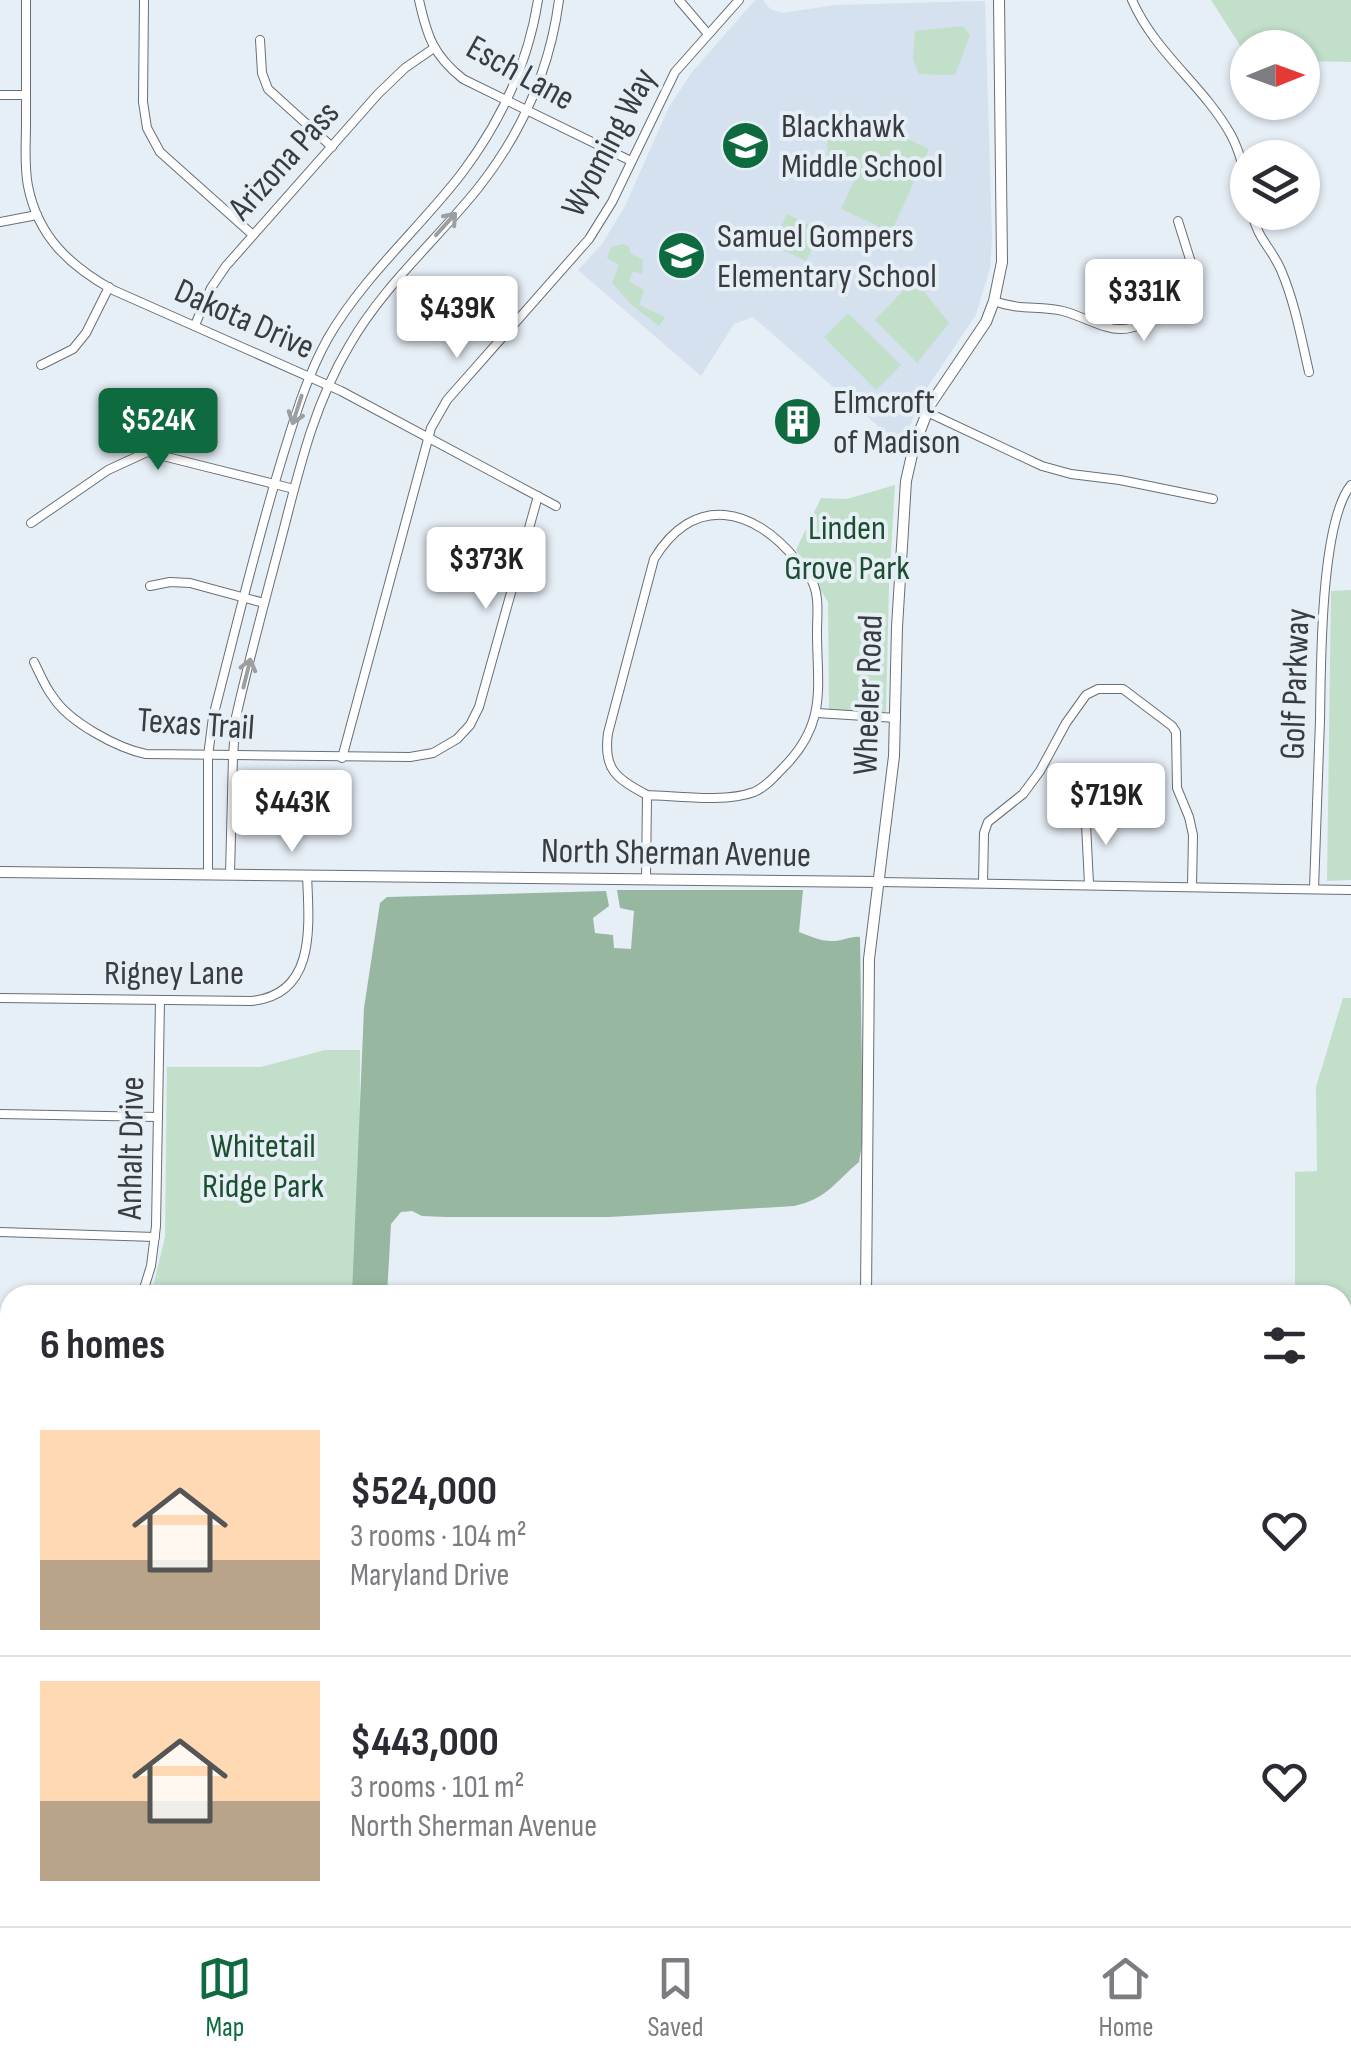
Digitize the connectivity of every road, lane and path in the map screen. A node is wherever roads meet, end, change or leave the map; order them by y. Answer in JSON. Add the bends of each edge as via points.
{"nodes":[{"id":1,"x":26,"y":0,"type":"edge"},
{"id":2,"x":144,"y":0,"type":"edge"},
{"id":3,"x":419,"y":0,"type":"edge"},
{"id":4,"x":538,"y":0,"type":"edge"},
{"id":5,"x":558,"y":0,"type":"edge"},
{"id":6,"x":679,"y":0,"type":"edge"},
{"id":7,"x":739,"y":0,"type":"edge"},
{"id":8,"x":999,"y":0,"type":"edge"},
{"id":9,"x":1132,"y":0,"type":"edge"},
{"id":10,"x":708,"y":34,"type":"junction"},
{"id":11,"x":260,"y":40,"type":"dead end"},
{"id":12,"x":434,"y":48,"type":"junction"},
{"id":13,"x":0,"y":94,"type":"edge"},
{"id":14,"x":26,"y":95,"type":"junction"},
{"id":15,"x":507,"y":100,"type":"junction"},
{"id":16,"x":528,"y":110,"type":"junction"},
{"id":17,"x":1233,"y":140,"type":"edge"},
{"id":18,"x":332,"y":146,"type":"junction"},
{"id":19,"x":631,"y":161,"type":"junction"},
{"id":20,"x":37,"y":214,"type":"junction"},
{"id":21,"x":1178,"y":221,"type":"dead end"},
{"id":22,"x":0,"y":222,"type":"edge"},
{"id":23,"x":1257,"y":230,"type":"edge"},
{"id":24,"x":253,"y":236,"type":"junction"},
{"id":25,"x":108,"y":287,"type":"junction"},
{"id":26,"x":994,"y":301,"type":"junction"},
{"id":27,"x":195,"y":325,"type":"junction"},
{"id":28,"x":41,"y":365,"type":"dead end"},
{"id":29,"x":1309,"y":372,"type":"dead end"},
{"id":30,"x":309,"y":377,"type":"junction"},
{"id":31,"x":327,"y":385,"type":"junction"},
{"id":32,"x":927,"y":412,"type":"junction"},
{"id":33,"x":429,"y":438,"type":"junction"},
{"id":34,"x":274,"y":484,"type":"junction"},
{"id":35,"x":1351,"y":486,"type":"edge"},
{"id":36,"x":294,"y":490,"type":"junction"},
{"id":37,"x":538,"y":496,"type":"junction"},
{"id":38,"x":1212,"y":499,"type":"dead end"},
{"id":39,"x":556,"y":506,"type":"dead end"},
{"id":40,"x":31,"y":523,"type":"dead end"},
{"id":41,"x":150,"y":586,"type":"dead end"},
{"id":42,"x":244,"y":597,"type":"junction"},
{"id":43,"x":264,"y":603,"type":"junction"},
{"id":44,"x":34,"y":662,"type":"dead end"},
{"id":45,"x":816,"y":713,"type":"junction"},
{"id":46,"x":896,"y":718,"type":"junction"},
{"id":47,"x":208,"y":756,"type":"junction"},
{"id":48,"x":233,"y":756,"type":"junction"},
{"id":49,"x":342,"y":758,"type":"junction"},
{"id":50,"x":646,"y":795,"type":"junction"},
{"id":51,"x":1089,"y":807,"type":"dead end"},
{"id":52,"x":0,"y":872,"type":"edge"},
{"id":53,"x":208,"y":874,"type":"junction"},
{"id":54,"x":230,"y":874,"type":"junction"},
{"id":55,"x":307,"y":875,"type":"junction"},
{"id":56,"x":646,"y":880,"type":"junction"},
{"id":57,"x":879,"y":882,"type":"junction"},
{"id":58,"x":983,"y":882,"type":"junction"},
{"id":59,"x":1089,"y":884,"type":"junction"},
{"id":60,"x":1192,"y":886,"type":"junction"},
{"id":61,"x":1314,"y":889,"type":"junction"},
{"id":62,"x":1351,"y":890,"type":"edge"},
{"id":63,"x":0,"y":998,"type":"edge"},
{"id":64,"x":160,"y":1000,"type":"junction"},
{"id":65,"x":0,"y":1114,"type":"edge"},
{"id":66,"x":158,"y":1117,"type":"junction"},
{"id":67,"x":0,"y":1232,"type":"edge"},
{"id":68,"x":156,"y":1237,"type":"junction"},
{"id":69,"x":145,"y":1285,"type":"edge"},
{"id":70,"x":866,"y":1285,"type":"edge"}],
"edges":[{"from":1,"to":14,"type":"street"},
{"from":2,"to":24,"type":"street","via":[[148,128],[160,152]]},
{"from":3,"to":12,"type":"street","name":"Esch Lane"},
{"from":4,"to":15,"type":"street"},
{"from":5,"to":16,"type":"street"},
{"from":6,"to":10,"type":"street"},
{"from":7,"to":10,"type":"street","name":"Wyoming Way"},
{"from":8,"to":26,"type":"street","name":"Wheeler Road","via":[[1002,262]]},
{"from":9,"to":17,"type":"street"},
{"from":10,"to":19,"type":"street","name":"Wyoming Way","via":[[675,72]]},
{"from":11,"to":18,"type":"street","via":[[268,89]]},
{"from":12,"to":15,"type":"street","name":"Esch Lane","via":[[464,79]]},
{"from":12,"to":18,"type":"street","name":"Arizona Pass","via":[[405,68]]},
{"from":13,"to":14,"type":"street"},
{"from":14,"to":20,"type":"street","via":[[27,183]]},
{"from":15,"to":16,"type":"street","name":"Esch Lane"},
{"from":15,"to":30,"type":"street","via":[[460,176],[347,310]]},
{"from":16,"to":19,"type":"street","name":"Esch Lane"},
{"from":31,"to":16,"type":"street","one_way":true,"via":[[379,300],[477,190]]},
{"from":18,"to":24,"type":"street","name":"Arizona Pass"},
{"from":19,"to":33,"type":"street","name":"Wyoming Way","via":[[588,239],[447,400]]},
{"from":20,"to":22,"type":"street"},
{"from":20,"to":25,"type":"street","name":"Dakota Drive","via":[[70,261]]},
{"from":21,"to":26,"type":"street","via":[[1193,283],[1136,327],[1118,330],[1064,312]]},
{"from":23,"to":29,"type":"street","via":[[1296,309]]},
{"from":24,"to":27,"type":"street","name":"Arizona Pass","via":[[210,288]]},
{"from":25,"to":27,"type":"street","name":"Dakota Drive"},
{"from":25,"to":28,"type":"street","via":[[73,350]]},
{"from":26,"to":32,"type":"street","name":"Wheeler Road"},
{"from":27,"to":30,"type":"street","name":"Dakota Drive"},
{"from":30,"to":31,"type":"street","name":"Dakota Drive"},
{"from":30,"to":34,"type":"street","one_way":true},
{"from":31,"to":33,"type":"street","name":"Dakota Drive"},
{"from":31,"to":36,"type":"street"},
{"from":32,"to":38,"type":"street","via":[[1042,466]]},
{"from":32,"to":46,"type":"street","name":"Wheeler Road","via":[[904,494]]},
{"from":33,"to":37,"type":"street","name":"Dakota Drive"},
{"from":33,"to":49,"type":"street","name":"Wyoming Way"},
{"from":34,"to":36,"type":"street"},
{"from":34,"to":40,"type":"street","via":[[147,452],[108,470]]},
{"from":34,"to":42,"type":"street"},
{"from":35,"to":61,"type":"street","name":"Golf Parkway","via":[[1337,514],[1324,596]]},
{"from":36,"to":43,"type":"street"},
{"from":37,"to":39,"type":"street","name":"Dakota Drive"},
{"from":37,"to":49,"type":"street","name":"Texas Trail","via":[[480,708],[464,733],[433,753]]},
{"from":41,"to":42,"type":"street","via":[[177,582]]},
{"from":42,"to":43,"type":"street"},
{"from":42,"to":47,"type":"street"},
{"from":48,"to":43,"type":"street","one_way":true},
{"from":44,"to":47,"type":"street","name":"Texas Trail","via":[[54,700],[112,743],[146,754]]},
{"from":45,"to":46,"type":"street"},
{"from":45,"to":50,"type":"street","via":[[793,758],[765,786],[725,797]]},
{"from":45,"to":50,"type":"street","via":[[812,580],[760,525],[739,516],[702,516],[654,559],[608,733],[609,766]]},
{"from":46,"to":57,"type":"street","name":"Wheeler Road"},
{"from":47,"to":48,"type":"street","name":"Texas Trail"},
{"from":47,"to":53,"type":"street"},
{"from":48,"to":49,"type":"street","name":"Texas Trail"},
{"from":48,"to":54,"type":"street"},
{"from":50,"to":56,"type":"street"},
{"from":51,"to":59,"type":"street"},
{"from":52,"to":53,"type":"street","name":"North Sherman Avenue"},
{"from":53,"to":54,"type":"street","name":"North Sherman Avenue"},
{"from":54,"to":55,"type":"street","name":"North Sherman Avenue"},
{"from":55,"to":56,"type":"street","name":"North Sherman Avenue"},
{"from":55,"to":64,"type":"street","name":"Rigney Lane","via":[[305,959],[284,990],[250,1001]]},
{"from":56,"to":57,"type":"street","name":"North Sherman Avenue"},
{"from":57,"to":58,"type":"street","name":"North Sherman Avenue"},
{"from":57,"to":70,"type":"street","name":"Wheeler Road","via":[[868,987]]},
{"from":58,"to":59,"type":"street","name":"North Sherman Avenue"},
{"from":58,"to":60,"type":"street","via":[[992,818],[1023,794],[1086,696],[1123,688],[1177,735],[1178,788],[1192,827]]},
{"from":59,"to":60,"type":"street","name":"North Sherman Avenue"},
{"from":60,"to":61,"type":"street","name":"North Sherman Avenue"},
{"from":61,"to":62,"type":"street","name":"North Sherman Avenue"},
{"from":63,"to":64,"type":"street","name":"Rigney Lane"},
{"from":64,"to":66,"type":"street","name":"Anhalt Drive"},
{"from":65,"to":66,"type":"street"},
{"from":66,"to":68,"type":"street","name":"Anhalt Drive"},
{"from":67,"to":68,"type":"street"},
{"from":68,"to":69,"type":"street","name":"Anhalt Drive"}]}
